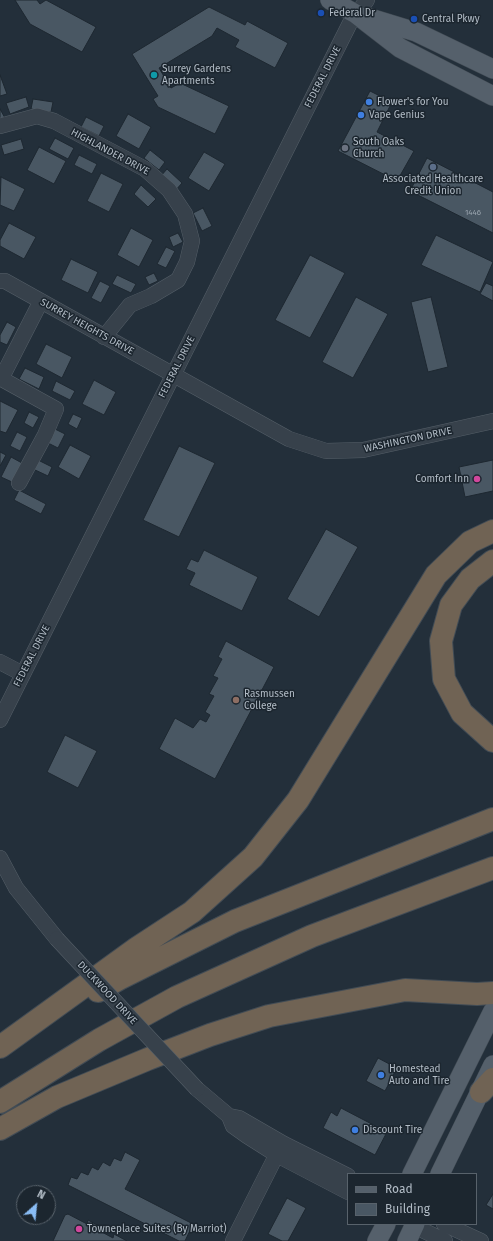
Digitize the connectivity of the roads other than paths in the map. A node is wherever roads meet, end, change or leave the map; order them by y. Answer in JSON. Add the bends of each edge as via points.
{"nodes":[{"id":1,"x":330,"y":0,"type":"edge"},
{"id":2,"x":360,"y":5,"type":"edge"},
{"id":3,"x":493,"y":69,"type":"edge"},
{"id":4,"x":493,"y":96,"type":"edge"},
{"id":5,"x":0,"y":126,"type":"edge"},
{"id":6,"x":0,"y":280,"type":"edge"},
{"id":7,"x":41,"y":301,"type":"junction"},
{"id":8,"x":104,"y":337,"type":"junction"},
{"id":9,"x":173,"y":375,"type":"junction"},
{"id":10,"x":0,"y":379,"type":"edge"},
{"id":11,"x":493,"y":421,"type":"edge"},
{"id":12,"x":20,"y":483,"type":"dead end"},
{"id":13,"x":493,"y":531,"type":"edge"},
{"id":14,"x":493,"y":561,"type":"edge"},
{"id":15,"x":0,"y":662,"type":"edge"},
{"id":16,"x":23,"y":674,"type":"junction"},
{"id":17,"x":0,"y":720,"type":"edge"},
{"id":18,"x":493,"y":741,"type":"edge"},
{"id":19,"x":493,"y":819,"type":"edge"},
{"id":20,"x":0,"y":858,"type":"edge"},
{"id":21,"x":493,"y":868,"type":"edge"},
{"id":22,"x":493,"y":993,"type":"edge"},
{"id":23,"x":493,"y":1012,"type":"edge"},
{"id":24,"x":0,"y":1048,"type":"edge"},
{"id":25,"x":493,"y":1065,"type":"edge"},
{"id":26,"x":487,"y":1086,"type":"edge"},
{"id":27,"x":0,"y":1102,"type":"edge"},
{"id":28,"x":229,"y":1116,"type":"junction"},
{"id":29,"x":0,"y":1130,"type":"edge"},
{"id":30,"x":279,"y":1152,"type":"junction"},
{"id":31,"x":412,"y":1173,"type":"edge"},
{"id":32,"x":441,"y":1173,"type":"edge"},
{"id":33,"x":347,"y":1176,"type":"edge"},
{"id":34,"x":347,"y":1191,"type":"edge"},
{"id":35,"x":385,"y":1225,"type":"edge"},
{"id":36,"x":446,"y":1225,"type":"edge"},
{"id":37,"x":412,"y":1229,"type":"edge"},
{"id":38,"x":233,"y":1241,"type":"edge"},
{"id":39,"x":377,"y":1241,"type":"edge"},
{"id":40,"x":445,"y":1241,"type":"edge"},
{"id":41,"x":481,"y":1241,"type":"edge"}],
"edges":[{"from":1,"to":2,"type":"main road"},
{"from":2,"to":3,"type":"main road"},
{"from":2,"to":4,"type":"main road","via":[[400,48]]},
{"from":2,"to":9,"type":"street","name":"FEDERAL DRIVE"},
{"from":5,"to":8,"type":"street","name":"HIGHLANDER DRIVE","via":[[37,116],[54,121],[145,168],[169,190],[185,214],[192,241],[188,262],[178,280],[130,305]]},
{"from":6,"to":7,"type":"street","name":"SURREY HEIGHTS DRIVE"},
{"from":7,"to":8,"type":"street","name":"SURREY HEIGHTS DRIVE"},
{"from":7,"to":10,"type":"street"},
{"from":8,"to":9,"type":"street","name":"SURREY HEIGHTS DRIVE"},
{"from":9,"to":11,"type":"street","name":"WASHINGTON DRIVE","via":[[289,439],[326,451],[363,450]]},
{"from":9,"to":16,"type":"street","name":"FEDERAL DRIVE"},
{"from":10,"to":12,"type":"street","via":[[56,409]]},
{"from":13,"to":24,"type":"highway","via":[[470,542],[436,575],[298,800],[253,857],[192,912],[137,948]]},
{"from":14,"to":18,"type":"highway","via":[[470,578],[451,604],[441,641],[444,679],[458,706],[462,713]]},
{"from":15,"to":16,"type":"street"},
{"from":16,"to":17,"type":"street","name":"FEDERAL DRIVE"},
{"from":19,"to":24,"type":"highway","via":[[235,921],[119,979]]},
{"from":20,"to":28,"type":"street","name":"DUCKWOOD DRIVE","bridge":true,"via":[[16,888],[57,939],[197,1089]]},
{"from":21,"to":27,"type":"highway","via":[[312,936],[177,997],[99,1040]]},
{"from":22,"to":29,"type":"highway","via":[[405,990],[269,1016],[196,1041],[57,1096]]},
{"from":23,"to":31,"type":"main road"},
{"from":25,"to":26,"type":"main road"},
{"from":26,"to":32,"type":"main road"},
{"from":28,"to":30,"type":"street","name":"DUCKWOOD DRIVE","via":[[233,1126]]},
{"from":28,"to":33,"type":"street","name":"DUCKWOOD DRIVE","via":[[239,1118]]},
{"from":30,"to":34,"type":"street","name":"DUCKWOOD DRIVE"},
{"from":30,"to":38,"type":"street"},
{"from":35,"to":39,"type":"main road"},
{"from":36,"to":41,"type":"street"},
{"from":37,"to":40,"type":"street"}]}
